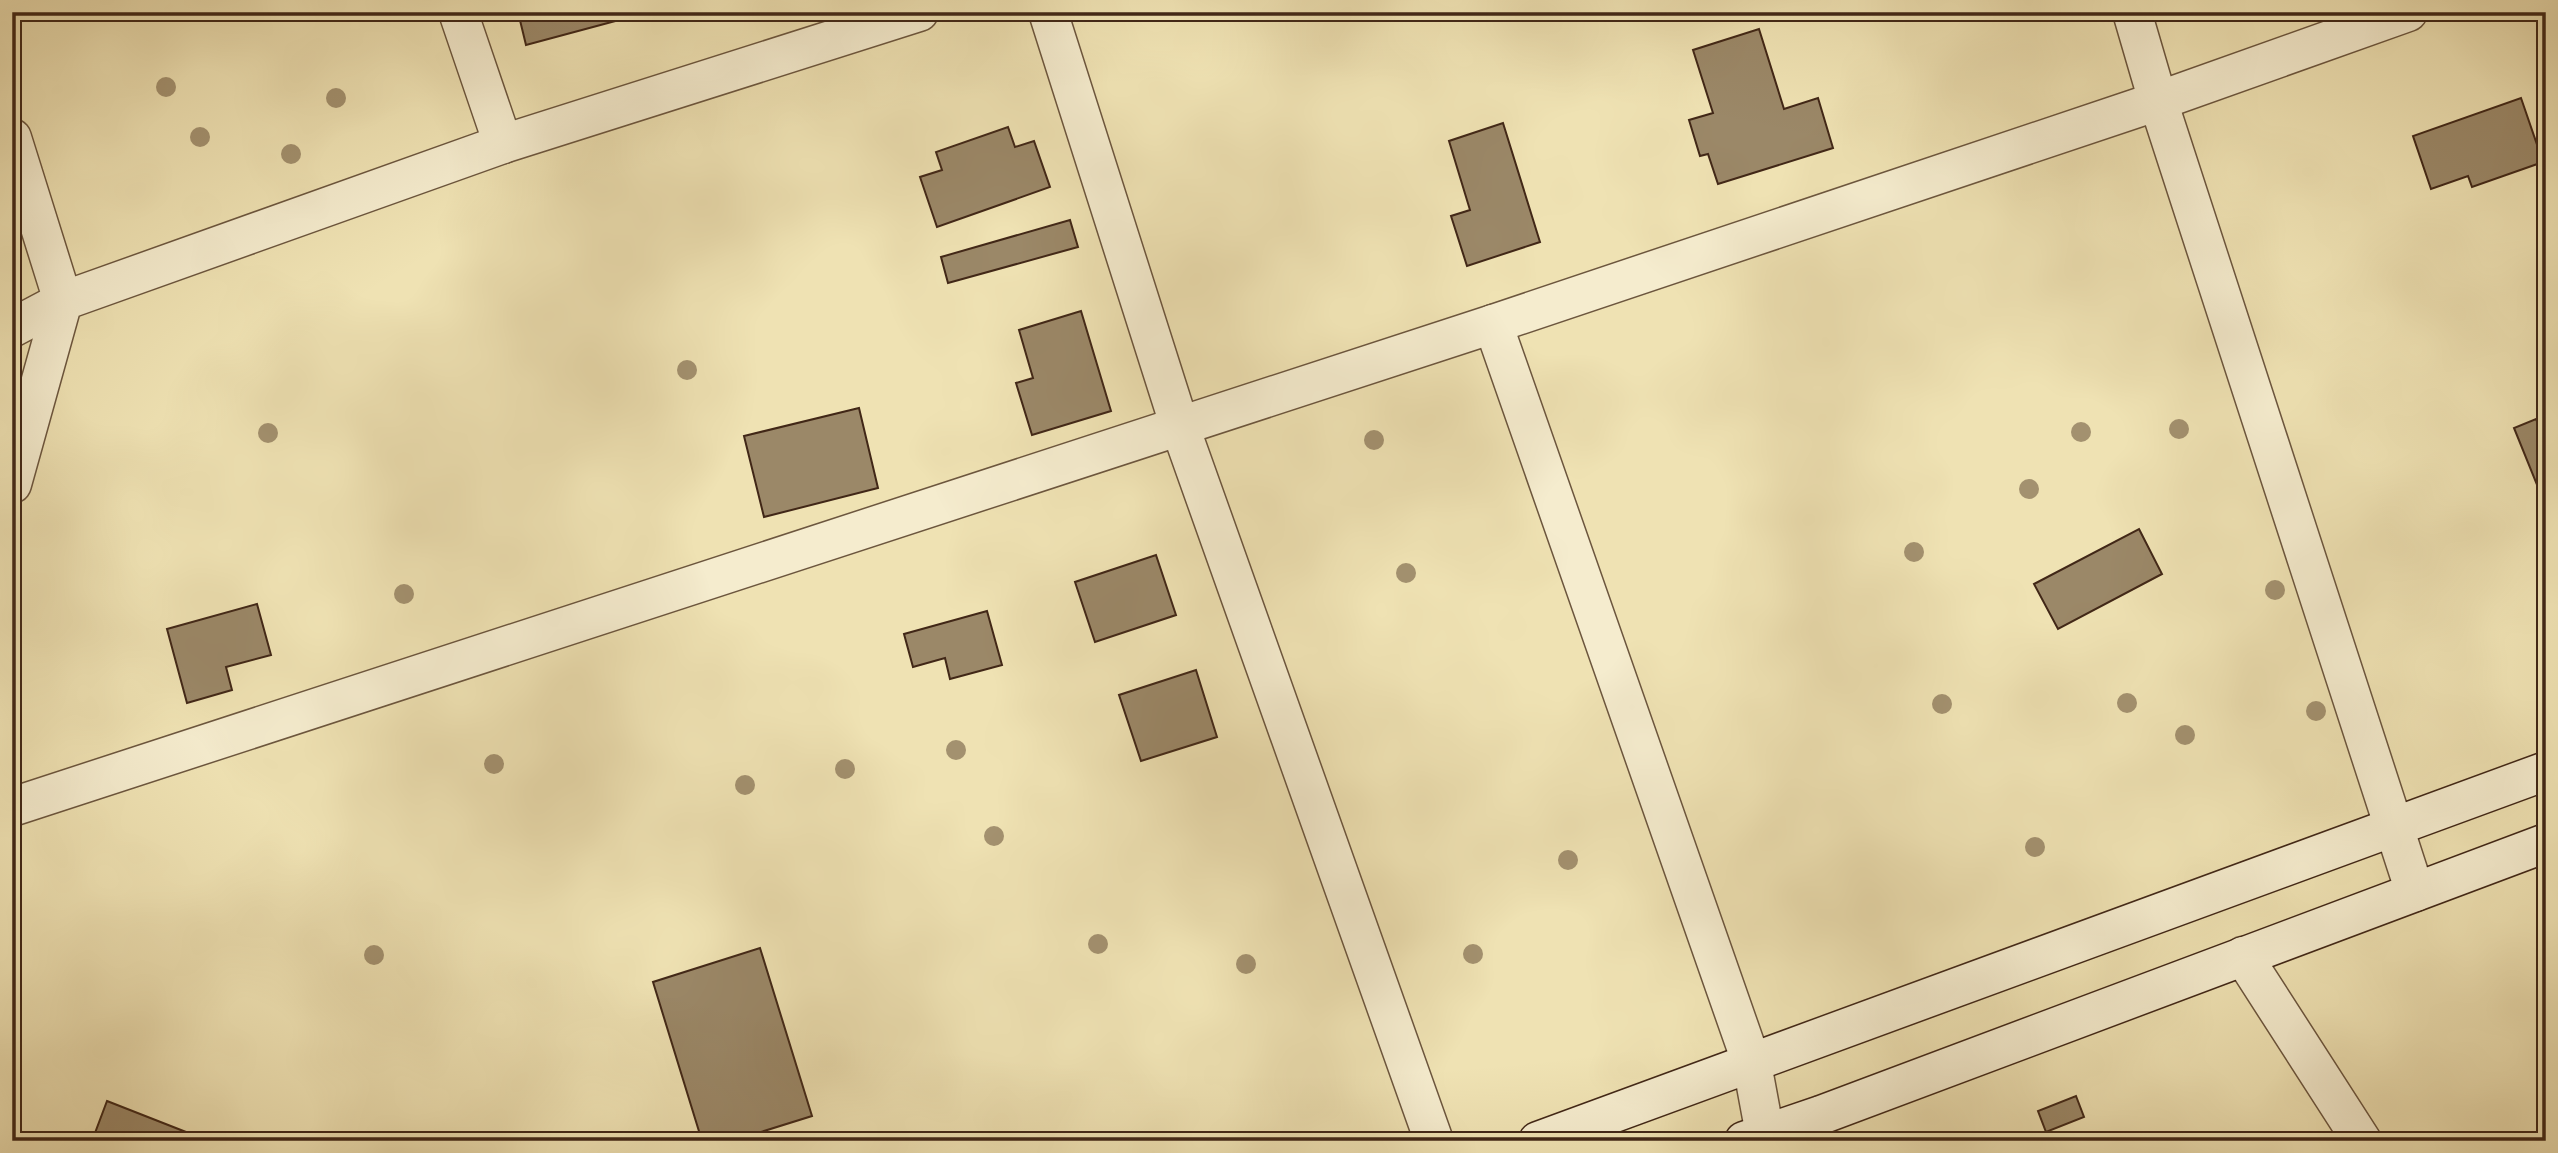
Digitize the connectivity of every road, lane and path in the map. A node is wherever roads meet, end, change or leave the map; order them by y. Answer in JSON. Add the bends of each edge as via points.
{"nodes":[{"id":1,"x":458,"y":12,"type":"edge"},
{"id":2,"x":919,"y":12,"type":"edge"},
{"id":3,"x":1048,"y":12,"type":"edge"},
{"id":4,"x":2132,"y":12,"type":"edge"},
{"id":5,"x":2408,"y":12,"type":"edge"},
{"id":6,"x":2158,"y":101,"type":"junction"},
{"id":7,"x":12,"y":138,"type":"edge"},
{"id":8,"x":503,"y":144,"type":"junction"},
{"id":9,"x":63,"y":301,"type":"junction"},
{"id":10,"x":1493,"y":324,"type":"junction"},
{"id":11,"x":12,"y":328,"type":"edge"},
{"id":12,"x":1179,"y":424,"type":"junction"},
{"id":13,"x":12,"y":484,"type":"edge"},
{"id":14,"x":2546,"y":771,"type":"edge"},
{"id":15,"x":12,"y":807,"type":"edge"},
{"id":16,"x":2394,"y":828,"type":"junction"},
{"id":17,"x":2546,"y":843,"type":"edge"},
{"id":18,"x":2415,"y":892,"type":"junction"},
{"id":19,"x":2243,"y":956,"type":"junction"},
{"id":20,"x":1752,"y":1064,"type":"junction"},
{"id":21,"x":1755,"y":1137,"type":"edge"},
{"id":22,"x":1434,"y":1141,"type":"edge"},
{"id":23,"x":1538,"y":1141,"type":"edge"},
{"id":24,"x":2362,"y":1141,"type":"edge"}],
"edges":[{"from":1,"to":8,"type":"street"},
{"from":2,"to":8,"type":"street"},
{"from":3,"to":12,"type":"street"},
{"from":4,"to":6,"type":"street"},
{"from":5,"to":6,"type":"street"},
{"from":6,"to":10,"type":"street"},
{"from":6,"to":16,"type":"street"},
{"from":7,"to":9,"type":"street"},
{"from":8,"to":9,"type":"street"},
{"from":9,"to":11,"type":"street"},
{"from":9,"to":13,"type":"street"},
{"from":10,"to":12,"type":"street"},
{"from":10,"to":20,"type":"street"},
{"from":12,"to":15,"type":"street"},
{"from":12,"to":22,"type":"street"},
{"from":14,"to":16,"type":"street"},
{"from":16,"to":18,"type":"street"},
{"from":16,"to":20,"type":"street"},
{"from":17,"to":18,"type":"street"},
{"from":18,"to":19,"type":"street"},
{"from":19,"to":21,"type":"street"},
{"from":19,"to":24,"type":"street"},
{"from":20,"to":21,"type":"street"},
{"from":20,"to":23,"type":"street"}]}
